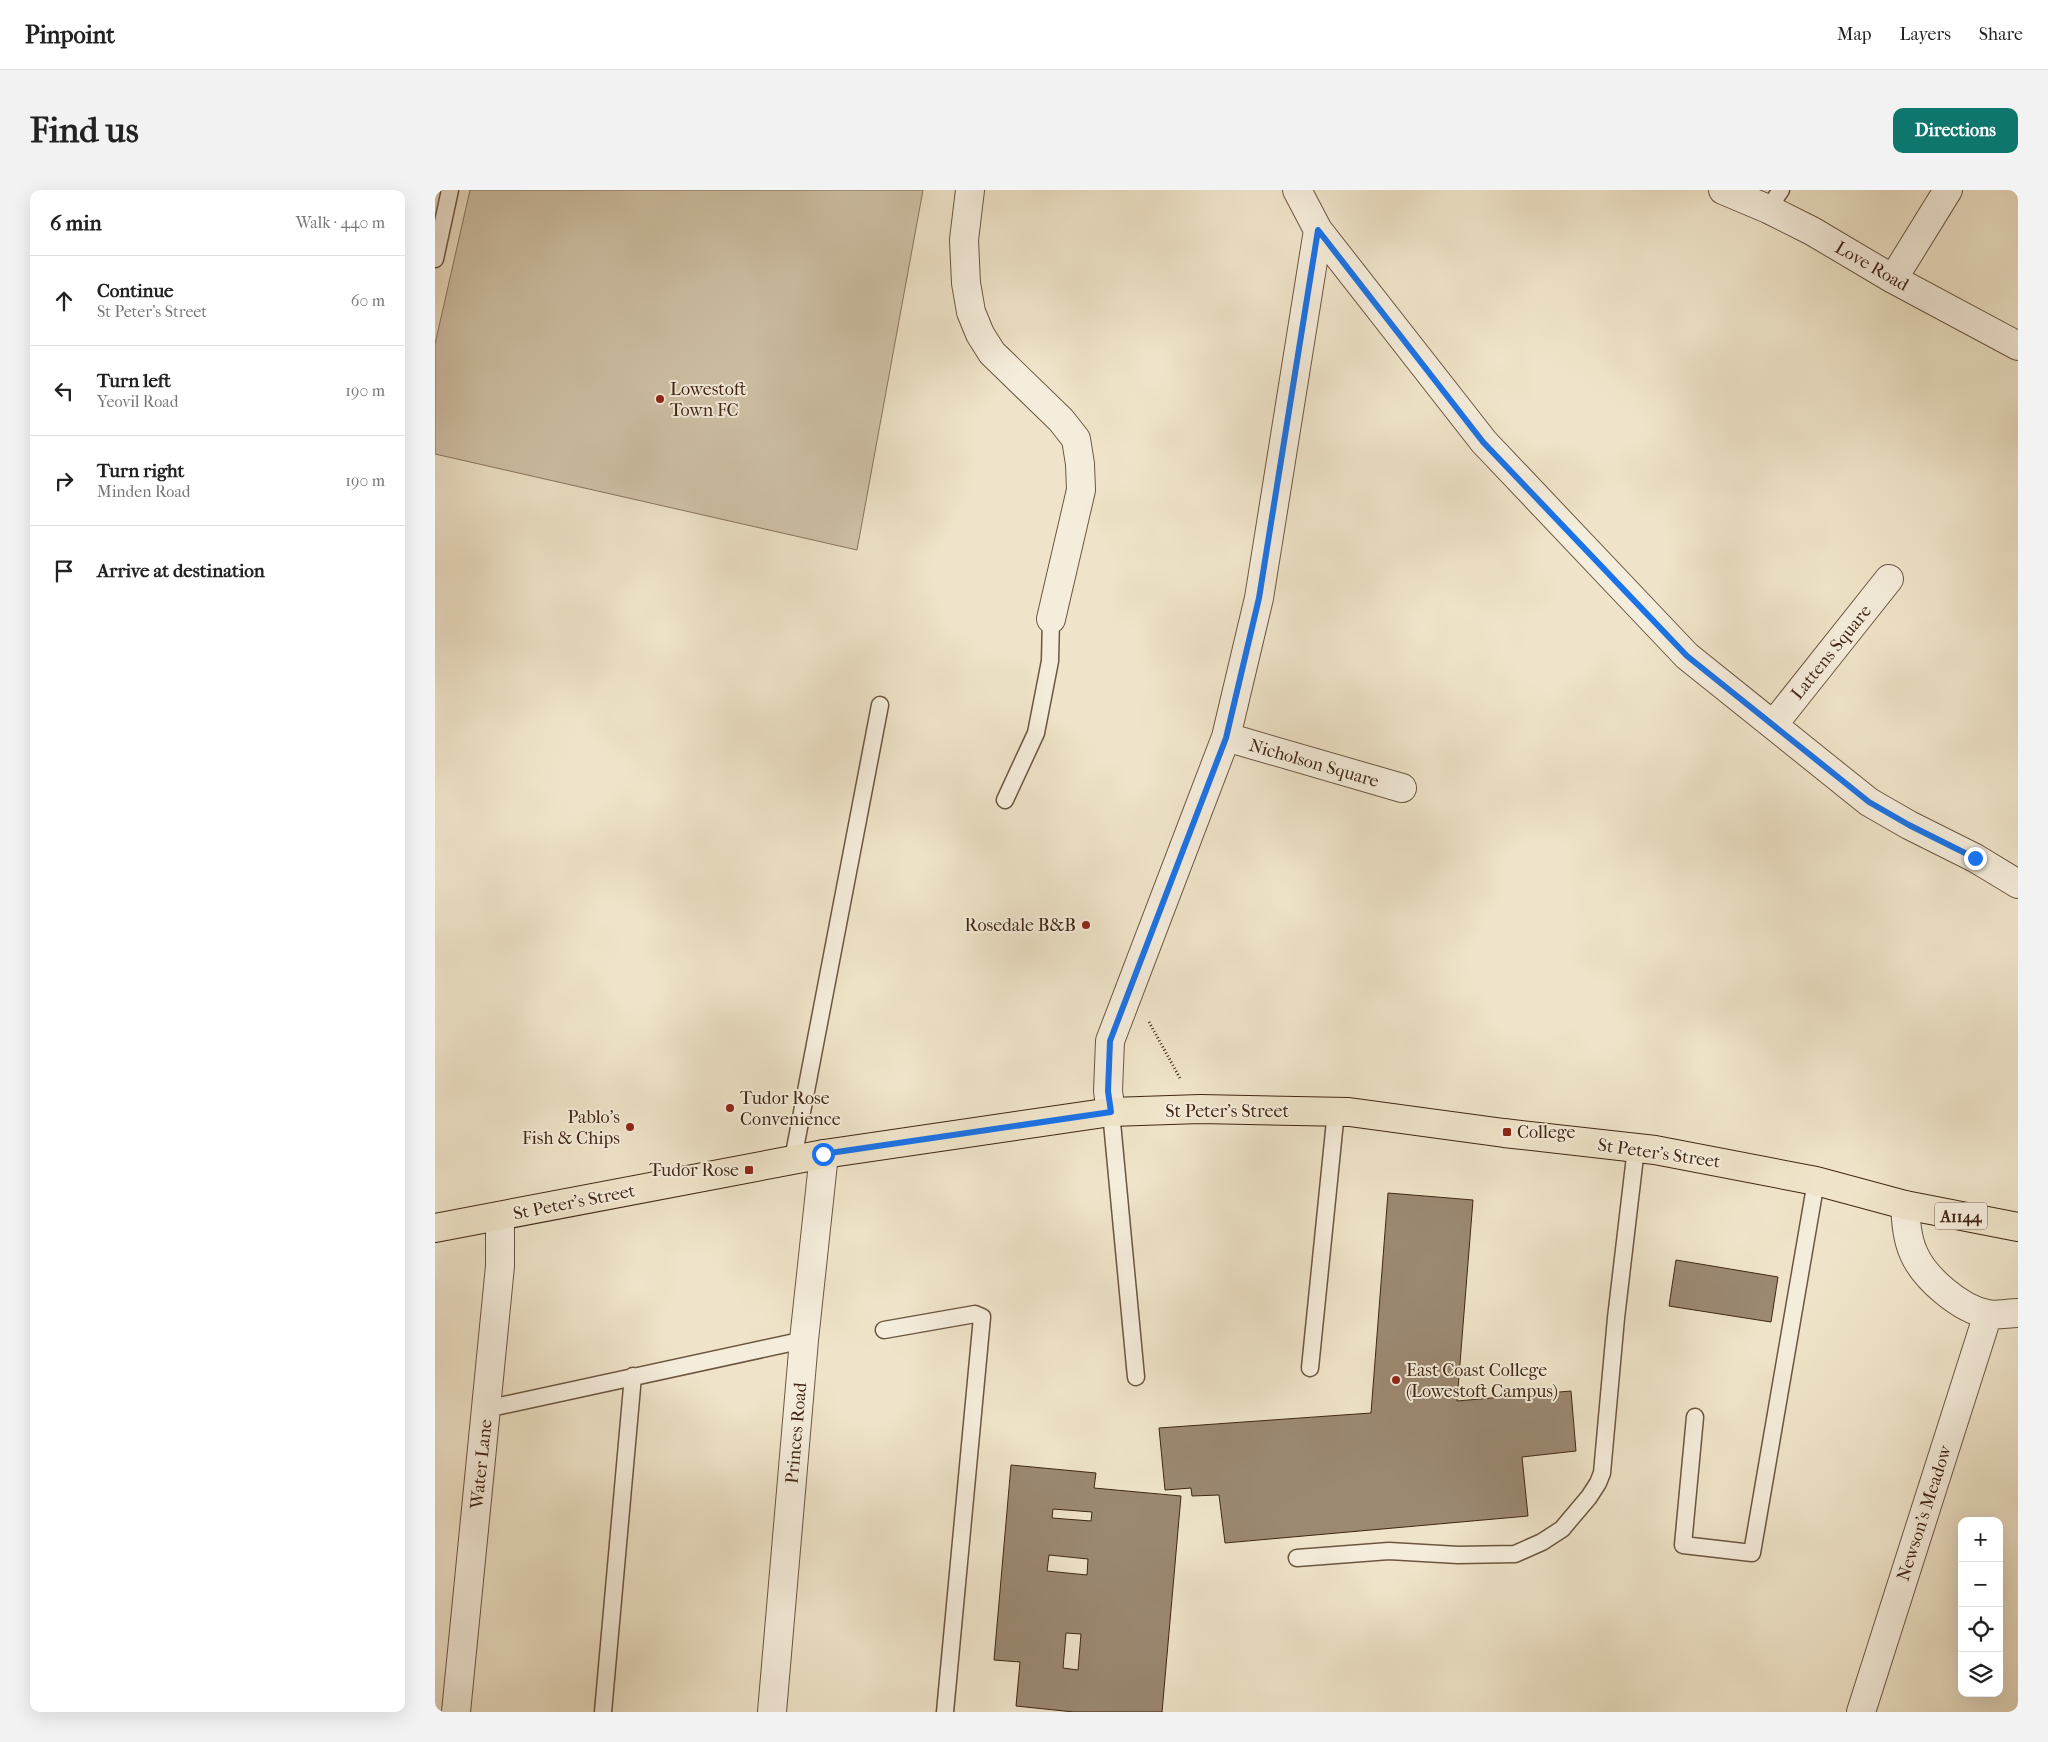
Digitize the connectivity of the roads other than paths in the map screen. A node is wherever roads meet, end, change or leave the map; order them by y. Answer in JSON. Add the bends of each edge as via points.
{"nodes":[{"id":1,"x":450,"y":190,"type":"edge"},
{"id":2,"x":970,"y":190,"type":"edge"},
{"id":3,"x":1297,"y":190,"type":"edge"},
{"id":4,"x":1723,"y":190,"type":"edge"},
{"id":5,"x":1948,"y":190,"type":"edge"},
{"id":6,"x":1774,"y":199,"type":"edge"},
{"id":7,"x":1318,"y":230,"type":"junction"},
{"id":8,"x":435,"y":259,"type":"edge"},
{"id":9,"x":1893,"y":279,"type":"junction"},
{"id":10,"x":2018,"y":346,"type":"edge"},
{"id":11,"x":1889,"y":579,"type":"dead end"},
{"id":12,"x":1051,"y":619,"type":"joint"},
{"id":13,"x":880,"y":705,"type":"dead end"},
{"id":14,"x":1773,"y":725,"type":"junction"},
{"id":15,"x":1226,"y":738,"type":"junction"},
{"id":16,"x":1402,"y":788,"type":"dead end"},
{"id":17,"x":1005,"y":800,"type":"dead end"},
{"id":18,"x":2018,"y":884,"type":"edge"},
{"id":19,"x":1335,"y":1111,"type":"junction"},
{"id":20,"x":1111,"y":1112,"type":"junction"},
{"id":21,"x":1636,"y":1148,"type":"junction"},
{"id":22,"x":823,"y":1154,"type":"junction"},
{"id":23,"x":793,"y":1160,"type":"junction"},
{"id":24,"x":1816,"y":1181,"type":"junction"},
{"id":25,"x":1905,"y":1205,"type":"junction"},
{"id":26,"x":500,"y":1216,"type":"junction"},
{"id":27,"x":2018,"y":1227,"type":"edge"},
{"id":28,"x":435,"y":1228,"type":"edge"},
{"id":29,"x":2018,"y":1313,"type":"edge"},
{"id":30,"x":1988,"y":1314,"type":"junction"},
{"id":31,"x":885,"y":1330,"type":"dead end"},
{"id":32,"x":804,"y":1340,"type":"junction"},
{"id":33,"x":1310,"y":1368,"type":"dead end"},
{"id":34,"x":633,"y":1376,"type":"junction"},
{"id":35,"x":1136,"y":1377,"type":"dead end"},
{"id":36,"x":486,"y":1409,"type":"junction"},
{"id":37,"x":1695,"y":1417,"type":"dead end"},
{"id":38,"x":1297,"y":1558,"type":"dead end"},
{"id":39,"x":456,"y":1712,"type":"edge"},
{"id":40,"x":603,"y":1712,"type":"edge"},
{"id":41,"x":772,"y":1712,"type":"edge"},
{"id":42,"x":945,"y":1712,"type":"edge"},
{"id":43,"x":1861,"y":1712,"type":"edge"}],
"edges":[{"from":1,"to":8,"type":"lane"},
{"from":2,"to":12,"type":"street","via":[[965,283],[977,327],[992,353],[1061,420],[1075,439],[1080,464],[1081,490]]},
{"from":3,"to":7,"type":"street"},
{"from":4,"to":6,"type":"street","name":"Love Road"},
{"from":5,"to":9,"type":"street"},
{"from":6,"to":9,"type":"street","name":"Love Road","via":[[1811,231]]},
{"from":7,"to":14,"type":"street","via":[[1483,442],[1687,656]]},
{"from":7,"to":15,"type":"street","via":[[1259,598]]},
{"from":9,"to":10,"type":"street","name":"Love Road"},
{"from":11,"to":14,"type":"street","name":"Lattens Square"},
{"from":12,"to":17,"type":"lane","via":[[1050,661],[1036,733]]},
{"from":13,"to":23,"type":"lane"},
{"from":14,"to":18,"type":"street","via":[[1869,802]]},
{"from":15,"to":16,"type":"street","name":"Nicholson Square"},
{"from":15,"to":20,"type":"street","via":[[1110,1041],[1108,1091]]},
{"from":19,"to":20,"type":"main road","name":"St Peter's Street","number":"A1144","via":[[1200,1109]]},
{"from":19,"to":21,"type":"main road","name":"St Peter's Street","number":"A1144"},
{"from":19,"to":33,"type":"lane"},
{"from":20,"to":22,"type":"main road","name":"St Peter's Street","number":"A1144"},
{"from":20,"to":35,"type":"lane"},
{"from":21,"to":24,"type":"main road","name":"St Peter's Street","number":"A1144","via":[[1707,1158]]},
{"from":21,"to":38,"type":"lane","via":[[1602,1473],[1589,1497],[1562,1529],[1515,1554],[1389,1551]]},
{"from":22,"to":23,"type":"main road","name":"St Peter's Street","number":"A1144"},
{"from":22,"to":32,"type":"street","name":"Princes Road"},
{"from":23,"to":26,"type":"main road","name":"St Peter's Street","number":"A1144"},
{"from":24,"to":25,"type":"main road","name":"St Peter's Street","number":"A1144"},
{"from":24,"to":37,"type":"lane","via":[[1752,1553],[1683,1544]]},
{"from":25,"to":27,"type":"main road","name":"St Peter's Street","number":"A1144"},
{"from":25,"to":30,"type":"street","via":[[1908,1237],[1915,1256],[1928,1275],[1965,1306]]},
{"from":26,"to":28,"type":"main road","name":"St Peter's Street","number":"A1144"},
{"from":26,"to":36,"type":"street","name":"Water Lane","via":[[501,1266]]},
{"from":29,"to":30,"type":"street"},
{"from":30,"to":43,"type":"street","name":"Newson's Meadow"},
{"from":31,"to":42,"type":"lane","via":[[975,1314],[982,1317]]},
{"from":32,"to":34,"type":"lane"},
{"from":32,"to":41,"type":"street","name":"Princes Road"},
{"from":34,"to":36,"type":"lane"},
{"from":34,"to":40,"type":"lane"},
{"from":36,"to":39,"type":"street","name":"Water Lane"}]}
